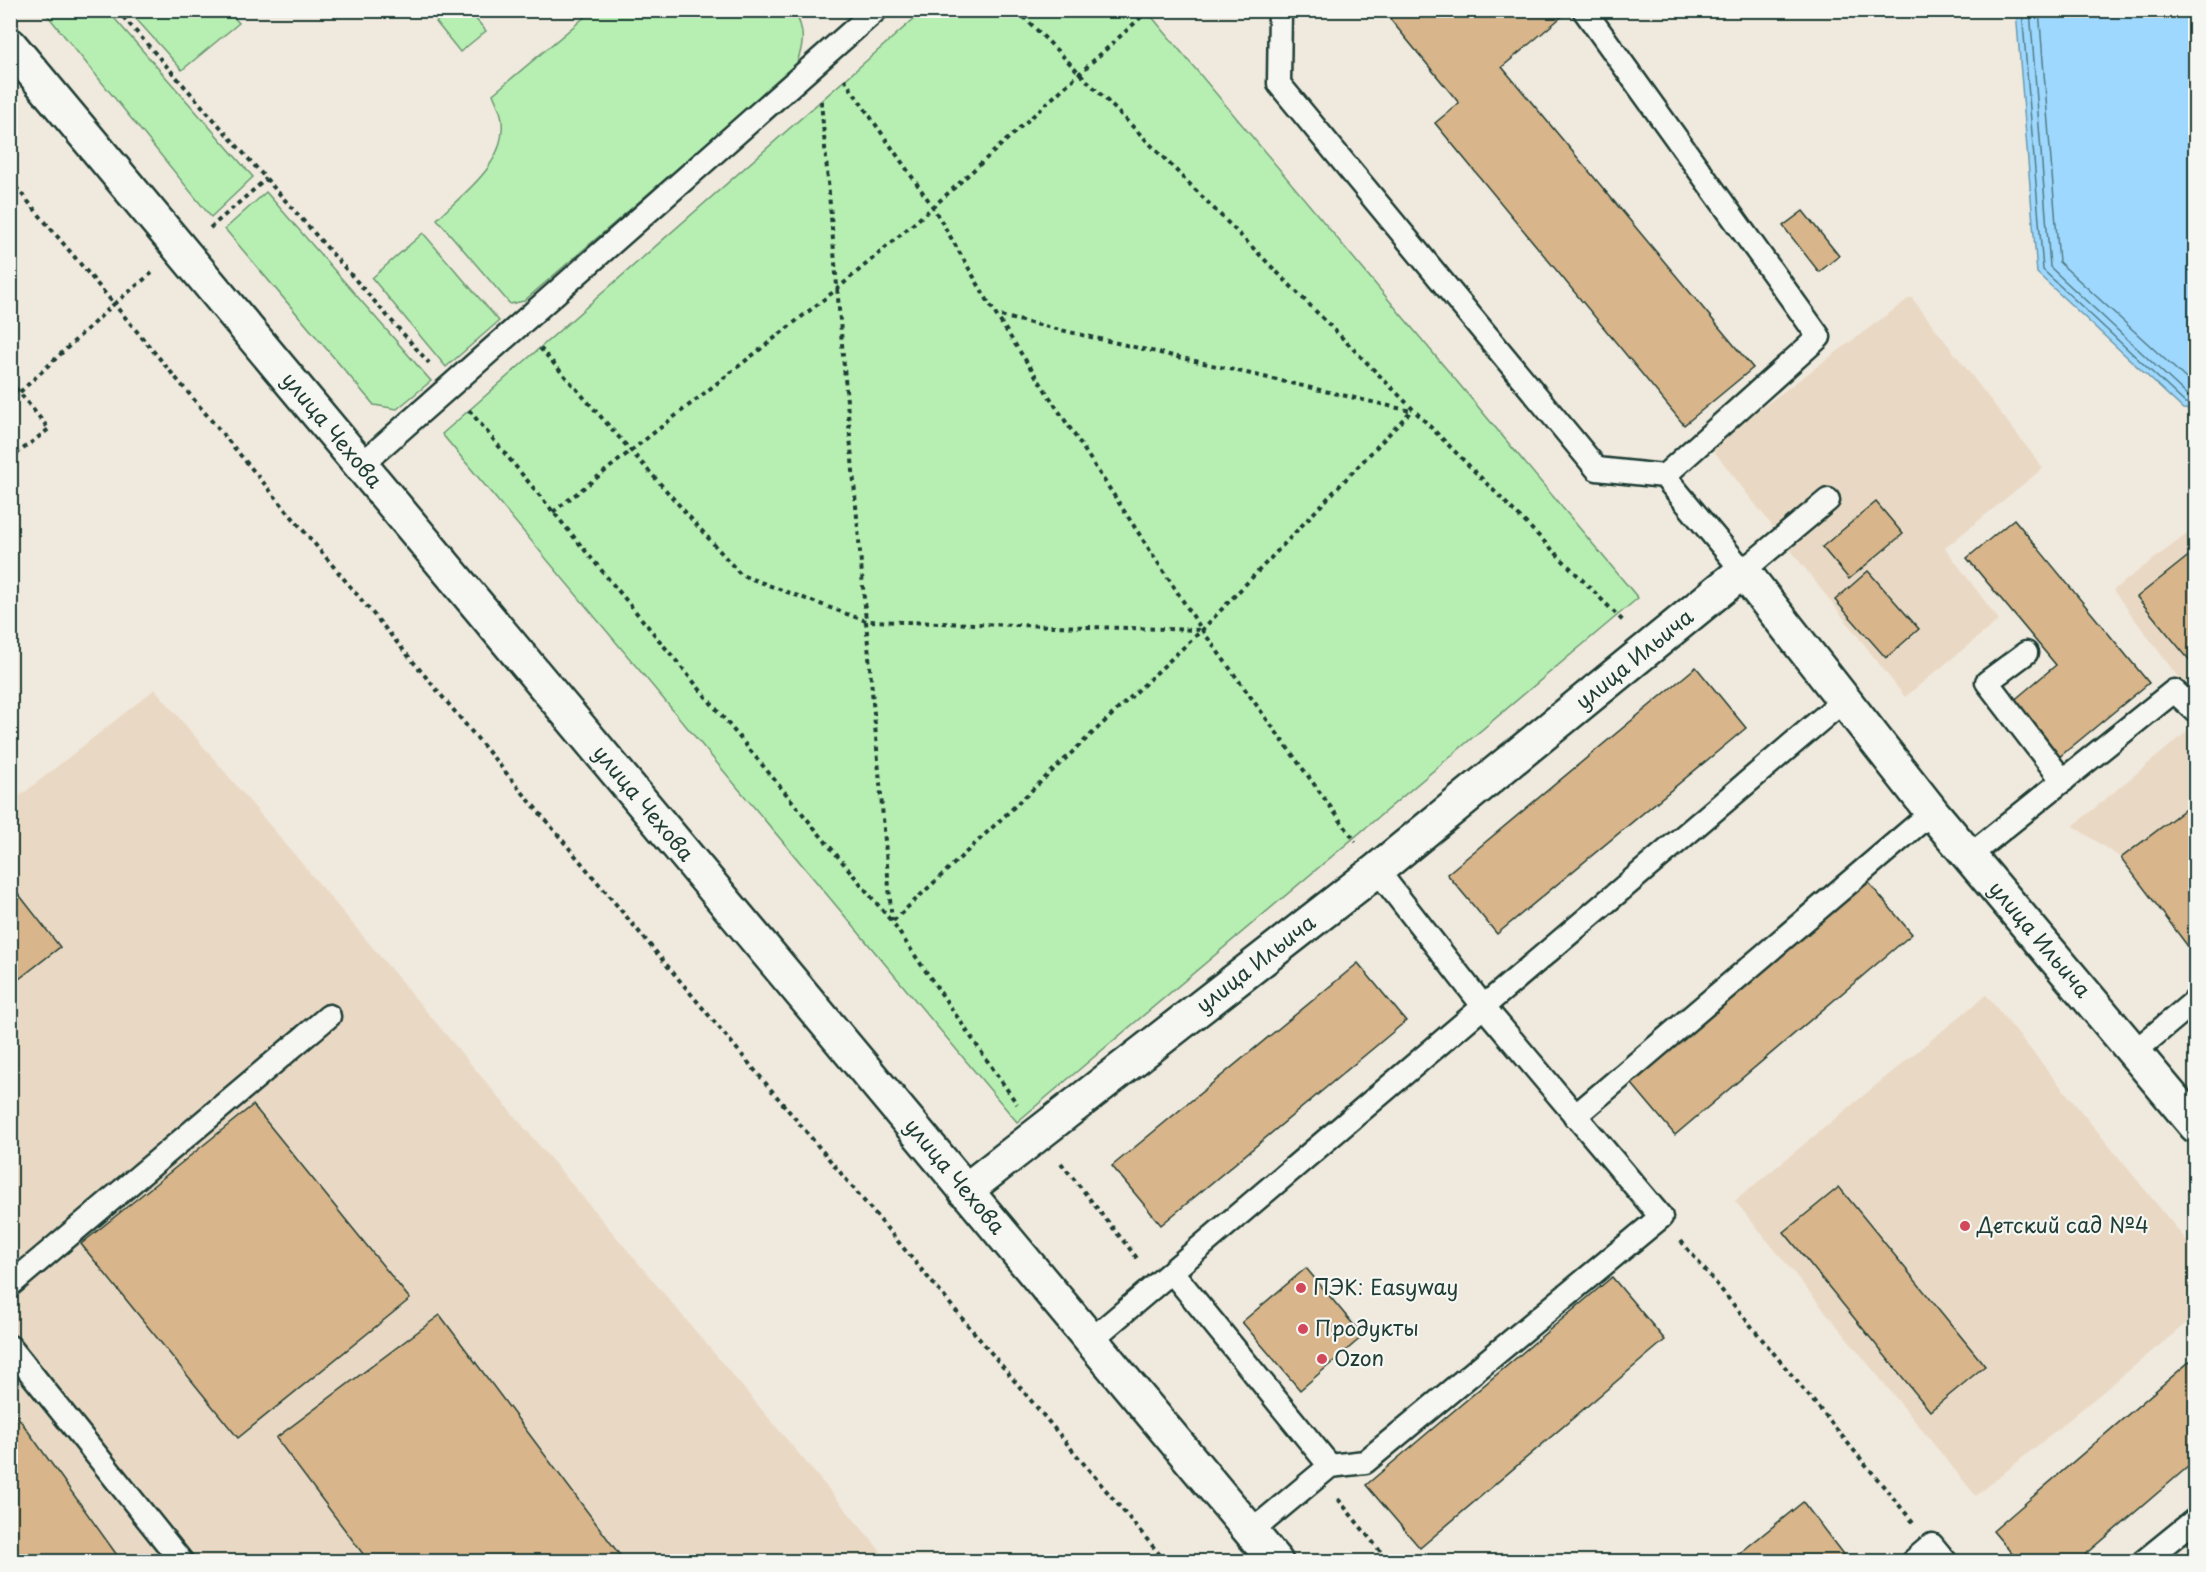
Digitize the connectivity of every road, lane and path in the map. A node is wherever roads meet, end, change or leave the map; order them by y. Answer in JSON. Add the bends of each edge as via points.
{"nodes":[{"id":1,"x":117,"y":10,"type":"edge"},
{"id":2,"x":876,"y":10,"type":"edge"},
{"id":3,"x":1017,"y":10,"type":"edge"},
{"id":4,"x":1149,"y":10,"type":"edge"},
{"id":5,"x":1280,"y":10,"type":"edge"},
{"id":6,"x":1584,"y":10,"type":"edge"},
{"id":7,"x":10,"y":45,"type":"edge"},
{"id":8,"x":822,"y":58,"type":"junction"},
{"id":9,"x":1079,"y":74,"type":"junction"},
{"id":10,"x":933,"y":207,"type":"junction"},
{"id":11,"x":837,"y":288,"type":"junction"},
{"id":12,"x":996,"y":315,"type":"junction"},
{"id":13,"x":520,"y":325,"type":"junction"},
{"id":14,"x":10,"y":381,"type":"edge"},
{"id":15,"x":450,"y":387,"type":"junction"},
{"id":16,"x":20,"y":392,"type":"junction"},
{"id":17,"x":1411,"y":411,"type":"junction"},
{"id":18,"x":632,"y":452,"type":"junction"},
{"id":19,"x":10,"y":459,"type":"edge"},
{"id":20,"x":362,"y":464,"type":"junction"},
{"id":21,"x":1664,"y":476,"type":"junction"},
{"id":22,"x":1828,"y":500,"type":"dead end"},
{"id":23,"x":553,"y":512,"type":"junction"},
{"id":24,"x":1743,"y":572,"type":"junction"},
{"id":25,"x":866,"y":621,"type":"junction"},
{"id":26,"x":1202,"y":630,"type":"junction"},
{"id":27,"x":1649,"y":648,"type":"junction"},
{"id":28,"x":2026,"y":653,"type":"dead end"},
{"id":29,"x":1844,"y":700,"type":"junction"},
{"id":30,"x":2196,"y":711,"type":"edge"},
{"id":31,"x":2063,"y":781,"type":"junction"},
{"id":32,"x":1932,"y":812,"type":"junction"},
{"id":33,"x":1969,"y":856,"type":"junction"},
{"id":34,"x":1377,"y":870,"type":"junction"},
{"id":35,"x":892,"y":922,"type":"junction"},
{"id":36,"x":2196,"y":1000,"type":"edge"},
{"id":37,"x":1484,"y":1007,"type":"junction"},
{"id":38,"x":329,"y":1016,"type":"dead end"},
{"id":39,"x":2133,"y":1053,"type":"junction"},
{"id":40,"x":1575,"y":1116,"type":"junction"},
{"id":41,"x":2196,"y":1126,"type":"edge"},
{"id":42,"x":1038,"y":1134,"type":"junction"},
{"id":43,"x":965,"y":1191,"type":"junction"},
{"id":44,"x":1661,"y":1217,"type":"junction"},
{"id":45,"x":1165,"y":1278,"type":"junction"},
{"id":46,"x":10,"y":1285,"type":"edge"},
{"id":47,"x":1091,"y":1340,"type":"junction"},
{"id":48,"x":10,"y":1347,"type":"edge"},
{"id":49,"x":1324,"y":1471,"type":"junction"},
{"id":50,"x":2196,"y":1519,"type":"edge"},
{"id":51,"x":1252,"y":1531,"type":"junction"},
{"id":52,"x":1939,"y":1553,"type":"edge"},
{"id":53,"x":182,"y":1562,"type":"edge"},
{"id":54,"x":1166,"y":1562,"type":"edge"},
{"id":55,"x":1276,"y":1562,"type":"edge"},
{"id":56,"x":1389,"y":1562,"type":"edge"},
{"id":57,"x":1911,"y":1562,"type":"edge"},
{"id":58,"x":2143,"y":1562,"type":"edge"}],
"edges":[{"from":1,"to":15,"type":"path"},
{"from":2,"to":8,"type":"lane"},
{"from":3,"to":9,"type":"path"},
{"from":4,"to":9,"type":"path"},
{"from":5,"to":21,"type":"lane","via":[[1279,84],[1286,93],[1597,469]]},
{"from":6,"to":21,"type":"lane","via":[[1819,337]]},
{"from":7,"to":20,"type":"main road","name":"улица Чехова"},
{"from":8,"to":10,"type":"path"},
{"from":8,"to":11,"type":"path"},
{"from":8,"to":13,"type":"lane"},
{"from":9,"to":10,"type":"path"},
{"from":9,"to":17,"type":"path"},
{"from":10,"to":11,"type":"path"},
{"from":10,"to":12,"type":"path"},
{"from":11,"to":18,"type":"path"},
{"from":11,"to":25,"type":"path"},
{"from":12,"to":17,"type":"path"},
{"from":12,"to":26,"type":"path"},
{"from":13,"to":15,"type":"lane"},
{"from":13,"to":18,"type":"path"},
{"from":14,"to":16,"type":"path"},
{"from":15,"to":20,"type":"lane"},
{"from":15,"to":23,"type":"path"},
{"from":16,"to":19,"type":"path","via":[[49,429]]},
{"from":16,"to":54,"type":"path","via":[[114,304]]},
{"from":17,"to":26,"type":"path"},
{"from":17,"to":27,"type":"path"},
{"from":18,"to":23,"type":"path"},
{"from":18,"to":25,"type":"path","via":[[741,575]]},
{"from":20,"to":43,"type":"main road","name":"улица Чехова"},
{"from":21,"to":24,"type":"lane"},
{"from":22,"to":24,"type":"lane"},
{"from":23,"to":35,"type":"path"},
{"from":24,"to":27,"type":"main road","name":"улица Ильича"},
{"from":24,"to":29,"type":"main road","name":"улица Ильича"},
{"from":25,"to":26,"type":"path"},
{"from":25,"to":35,"type":"path"},
{"from":26,"to":34,"type":"path"},
{"from":26,"to":35,"type":"path"},
{"from":27,"to":34,"type":"main road","name":"улица Ильича"},
{"from":28,"to":31,"type":"lane","via":[[1987,682]]},
{"from":29,"to":32,"type":"main road","name":"улица Ильича"},
{"from":29,"to":37,"type":"lane"},
{"from":30,"to":31,"type":"lane","via":[[2174,691]]},
{"from":31,"to":33,"type":"lane"},
{"from":32,"to":33,"type":"main road","name":"улица Ильича"},
{"from":32,"to":40,"type":"lane"},
{"from":33,"to":39,"type":"main road","name":"улица Ильича"},
{"from":34,"to":37,"type":"lane"},
{"from":34,"to":42,"type":"main road","name":"улица Ильича"},
{"from":35,"to":42,"type":"path"},
{"from":36,"to":39,"type":"lane"},
{"from":37,"to":40,"type":"lane"},
{"from":37,"to":45,"type":"lane"},
{"from":38,"to":46,"type":"lane"},
{"from":39,"to":41,"type":"main road","name":"улица Ильича"},
{"from":40,"to":44,"type":"lane"},
{"from":42,"to":43,"type":"main road","name":"улица Ильича"},
{"from":42,"to":45,"type":"path"},
{"from":43,"to":47,"type":"main road","name":"улица Чехова"},
{"from":44,"to":49,"type":"lane","via":[[1365,1462]]},
{"from":44,"to":52,"type":"path"},
{"from":45,"to":47,"type":"lane"},
{"from":45,"to":49,"type":"lane"},
{"from":47,"to":51,"type":"main road","name":"улица Чехова"},
{"from":48,"to":53,"type":"lane"},
{"from":49,"to":51,"type":"lane"},
{"from":49,"to":56,"type":"path"},
{"from":50,"to":58,"type":"lane"},
{"from":51,"to":55,"type":"main road","name":"улица Чехова"},
{"from":52,"to":57,"type":"lane"}]}
